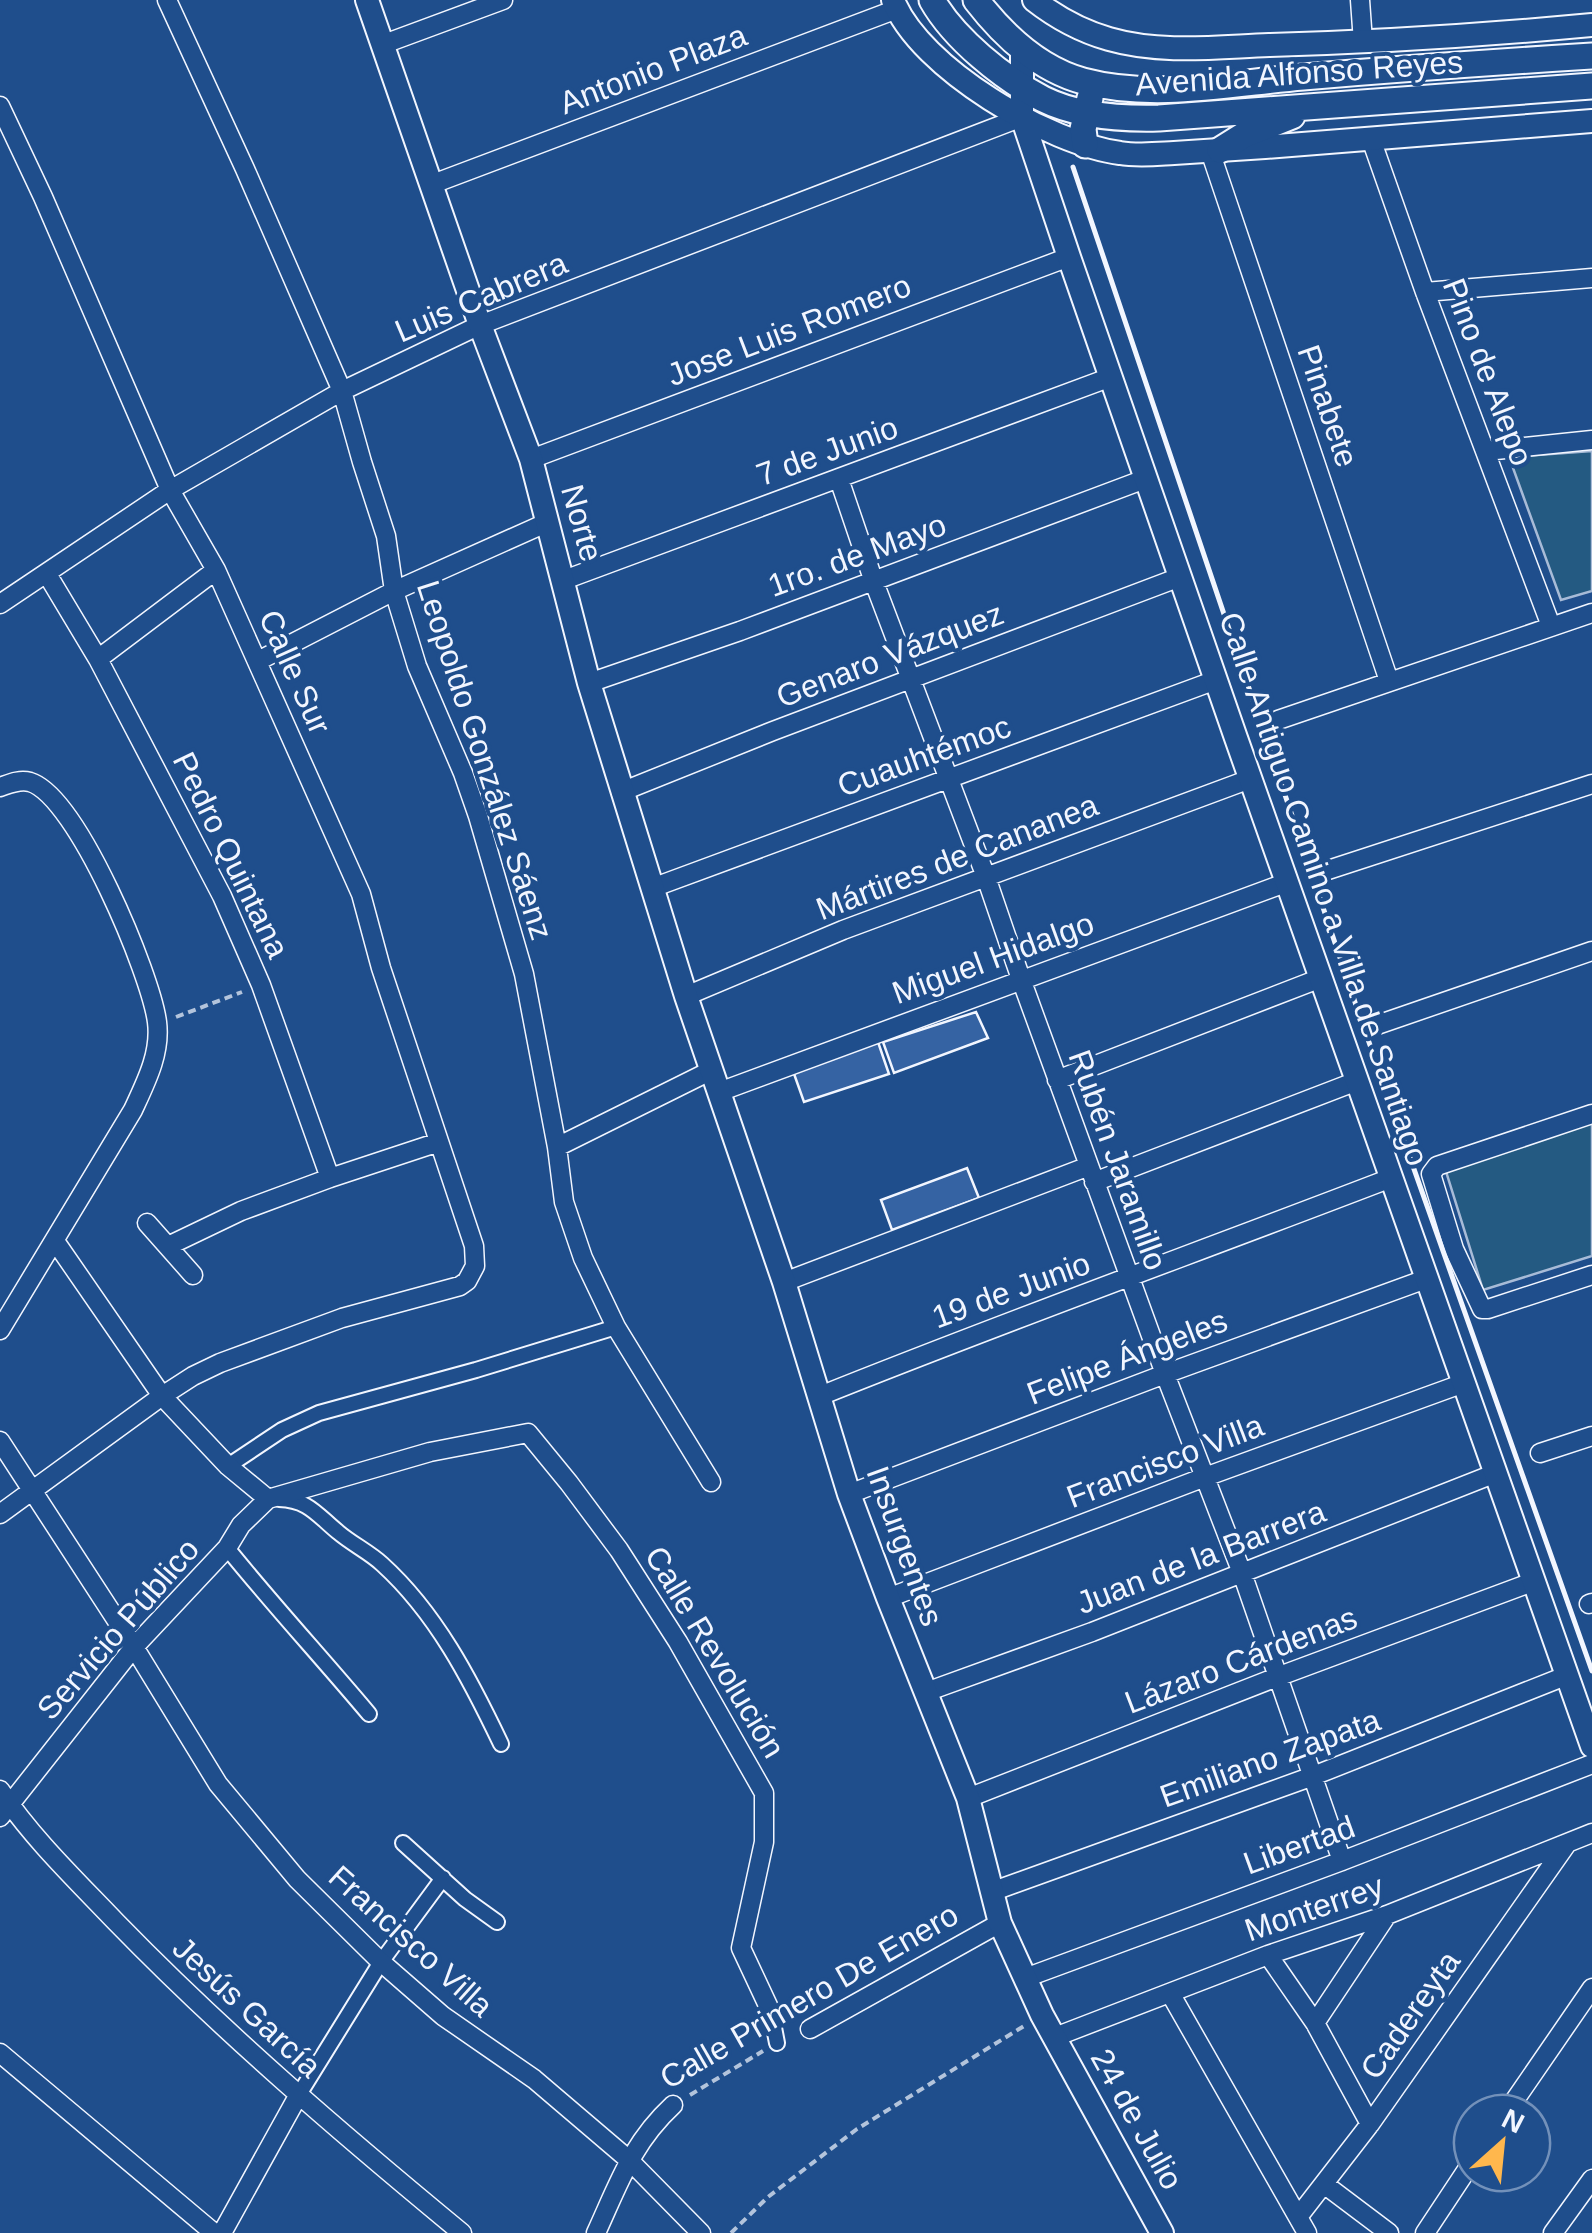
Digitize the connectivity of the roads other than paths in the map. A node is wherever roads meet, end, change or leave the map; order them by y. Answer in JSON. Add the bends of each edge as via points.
{"nodes":[{"id":1,"x":166,"y":0,"type":"edge"},
{"id":2,"x":367,"y":0,"type":"edge"},
{"id":3,"x":504,"y":0,"type":"edge"},
{"id":4,"x":932,"y":0,"type":"edge"},
{"id":5,"x":976,"y":0,"type":"edge"},
{"id":6,"x":996,"y":0,"type":"edge"},
{"id":7,"x":1034,"y":0,"type":"edge"},
{"id":8,"x":1360,"y":0,"type":"edge"},
{"id":9,"x":895,"y":4,"type":"edge"},
{"id":10,"x":1592,"y":25,"type":"edge"},
{"id":11,"x":1362,"y":42,"type":"junction"},
{"id":12,"x":384,"y":44,"type":"junction"},
{"id":13,"x":1022,"y":49,"type":"junction"},
{"id":14,"x":1592,"y":56,"type":"edge"},
{"id":15,"x":1094,"y":83,"type":"junction"},
{"id":16,"x":1022,"y":85,"type":"junction"},
{"id":17,"x":1592,"y":86,"type":"edge"},
{"id":18,"x":0,"y":106,"type":"edge"},
{"id":19,"x":1315,"y":106,"type":"junction"},
{"id":20,"x":1086,"y":112,"type":"junction"},
{"id":21,"x":1022,"y":118,"type":"junction"},
{"id":22,"x":1592,"y":121,"type":"edge"},
{"id":23,"x":1371,"y":139,"type":"junction"},
{"id":24,"x":1085,"y":146,"type":"junction"},
{"id":25,"x":1215,"y":150,"type":"junction"},
{"id":26,"x":430,"y":185,"type":"junction"},
{"id":27,"x":1069,"y":256,"type":"junction"},
{"id":28,"x":1592,"y":278,"type":"edge"},
{"id":29,"x":1424,"y":292,"type":"junction"},
{"id":30,"x":480,"y":325,"type":"junction"},
{"id":31,"x":1110,"y":377,"type":"junction"},
{"id":32,"x":342,"y":392,"type":"junction"},
{"id":33,"x":1592,"y":440,"type":"edge"},
{"id":34,"x":1486,"y":451,"type":"junction"},
{"id":35,"x":531,"y":459,"type":"junction"},
{"id":36,"x":839,"y":479,"type":"junction"},
{"id":37,"x":1145,"y":479,"type":"junction"},
{"id":38,"x":170,"y":490,"type":"junction"},
{"id":39,"x":546,"y":523,"type":"junction"},
{"id":40,"x":216,"y":570,"type":"junction"},
{"id":41,"x":47,"y":574,"type":"junction"},
{"id":42,"x":1180,"y":576,"type":"junction"},
{"id":43,"x":564,"y":580,"type":"junction"},
{"id":44,"x":874,"y":582,"type":"junction"},
{"id":45,"x":394,"y":591,"type":"junction"},
{"id":46,"x":0,"y":604,"type":"edge"},
{"id":47,"x":1592,"y":613,"type":"edge"},
{"id":48,"x":1551,"y":626,"type":"junction"},
{"id":49,"x":98,"y":659,"type":"junction"},
{"id":50,"x":258,"y":661,"type":"junction"},
{"id":51,"x":912,"y":680,"type":"junction"},
{"id":52,"x":1216,"y":680,"type":"junction"},
{"id":53,"x":1389,"y":680,"type":"junction"},
{"id":54,"x":589,"y":683,"type":"junction"},
{"id":55,"x":1278,"y":720,"type":"dead end"},
{"id":56,"x":949,"y":779,"type":"junction"},
{"id":57,"x":1250,"y":779,"type":"junction"},
{"id":58,"x":1592,"y":784,"type":"edge"},
{"id":59,"x":0,"y":787,"type":"edge"},
{"id":60,"x":621,"y":792,"type":"junction"},
{"id":61,"x":1325,"y":871,"type":"dead end"},
{"id":62,"x":986,"y":877,"type":"junction"},
{"id":63,"x":1288,"y":882,"type":"junction"},
{"id":64,"x":652,"y":888,"type":"junction"},
{"id":65,"x":1592,"y":951,"type":"edge"},
{"id":66,"x":1321,"y":978,"type":"junction"},
{"id":67,"x":1020,"y":979,"type":"junction"},
{"id":68,"x":686,"y":996,"type":"junction"},
{"id":69,"x":1377,"y":1025,"type":"dead end"},
{"id":70,"x":1057,"y":1080,"type":"junction"},
{"id":71,"x":716,"y":1081,"type":"junction"},
{"id":72,"x":1356,"y":1082,"type":"junction"},
{"id":73,"x":1592,"y":1114,"type":"edge"},
{"id":74,"x":439,"y":1142,"type":"junction"},
{"id":75,"x":557,"y":1148,"type":"junction"},
{"id":76,"x":1092,"y":1174,"type":"junction"},
{"id":77,"x":330,"y":1178,"type":"junction"},
{"id":78,"x":1391,"y":1178,"type":"junction"},
{"id":79,"x":146,"y":1223,"type":"dead end"},
{"id":80,"x":55,"y":1241,"type":"junction"},
{"id":81,"x":168,"y":1246,"type":"junction"},
{"id":82,"x":1592,"y":1274,"type":"edge"},
{"id":83,"x":193,"y":1275,"type":"dead end"},
{"id":84,"x":1130,"y":1278,"type":"junction"},
{"id":85,"x":1426,"y":1279,"type":"junction"},
{"id":86,"x":784,"y":1282,"type":"junction"},
{"id":87,"x":616,"y":1328,"type":"junction"},
{"id":88,"x":0,"y":1330,"type":"edge"},
{"id":89,"x":1165,"y":1374,"type":"junction"},
{"id":90,"x":1464,"y":1382,"type":"junction"},
{"id":91,"x":162,"y":1396,"type":"junction"},
{"id":92,"x":820,"y":1396,"type":"junction"},
{"id":93,"x":1592,"y":1436,"type":"edge"},
{"id":94,"x":0,"y":1440,"type":"edge"},
{"id":95,"x":1540,"y":1453,"type":"dead end"},
{"id":96,"x":228,"y":1466,"type":"junction"},
{"id":97,"x":1496,"y":1473,"type":"junction"},
{"id":98,"x":1205,"y":1478,"type":"junction"},
{"id":99,"x":711,"y":1482,"type":"dead end"},
{"id":100,"x":31,"y":1491,"type":"junction"},
{"id":101,"x":849,"y":1494,"type":"junction"},
{"id":102,"x":268,"y":1499,"type":"junction"},
{"id":103,"x":0,"y":1514,"type":"edge"},
{"id":104,"x":227,"y":1548,"type":"junction"},
{"id":105,"x":1242,"y":1574,"type":"junction"},
{"id":106,"x":1535,"y":1581,"type":"junction"},
{"id":107,"x":888,"y":1598,"type":"junction"},
{"id":108,"x":134,"y":1647,"type":"junction"},
{"id":109,"x":1568,"y":1674,"type":"junction"},
{"id":110,"x":1278,"y":1677,"type":"junction"},
{"id":111,"x":926,"y":1692,"type":"junction"},
{"id":112,"x":369,"y":1714,"type":"dead end"},
{"id":113,"x":502,"y":1744,"type":"dead end"},
{"id":114,"x":1592,"y":1746,"type":"edge"},
{"id":115,"x":1592,"y":1764,"type":"edge"},
{"id":116,"x":1313,"y":1776,"type":"junction"},
{"id":117,"x":968,"y":1798,"type":"junction"},
{"id":118,"x":3,"y":1804,"type":"edge"},
{"id":119,"x":1592,"y":1833,"type":"edge"},
{"id":120,"x":403,"y":1843,"type":"dead end"},
{"id":121,"x":1566,"y":1845,"type":"junction"},
{"id":122,"x":1342,"y":1862,"type":"junction"},
{"id":123,"x":443,"y":1878,"type":"junction"},
{"id":124,"x":992,"y":1892,"type":"junction"},
{"id":125,"x":1387,"y":1915,"type":"junction"},
{"id":126,"x":498,"y":1922,"type":"dead end"},
{"id":127,"x":1000,"y":1923,"type":"junction"},
{"id":128,"x":1268,"y":1955,"type":"junction"},
{"id":129,"x":381,"y":1962,"type":"junction"},
{"id":130,"x":1024,"y":1978,"type":"junction"},
{"id":131,"x":1592,"y":1988,"type":"edge"},
{"id":132,"x":1170,"y":1992,"type":"junction"},
{"id":133,"x":771,"y":2012,"type":"joint"},
{"id":134,"x":1316,"y":2024,"type":"junction"},
{"id":135,"x":810,"y":2029,"type":"dead end"},
{"id":136,"x":1055,"y":2038,"type":"junction"},
{"id":137,"x":777,"y":2043,"type":"road end"},
{"id":138,"x":0,"y":2053,"type":"edge"},
{"id":139,"x":1520,"y":2093,"type":"edge"},
{"id":140,"x":298,"y":2096,"type":"junction"},
{"id":141,"x":672,"y":2105,"type":"road end"},
{"id":142,"x":1370,"y":2124,"type":"junction"},
{"id":143,"x":629,"y":2160,"type":"junction"},
{"id":144,"x":1592,"y":2179,"type":"edge"},
{"id":145,"x":1324,"y":2184,"type":"junction"},
{"id":146,"x":1452,"y":2192,"type":"edge"},
{"id":147,"x":1303,"y":2225,"type":"edge"},
{"id":148,"x":214,"y":2233,"type":"edge"},
{"id":149,"x":222,"y":2233,"type":"edge"},
{"id":150,"x":462,"y":2233,"type":"edge"},
{"id":151,"x":596,"y":2233,"type":"edge"},
{"id":152,"x":701,"y":2233,"type":"edge"},
{"id":153,"x":1162,"y":2233,"type":"edge"},
{"id":154,"x":1389,"y":2233,"type":"edge"},
{"id":155,"x":1425,"y":2233,"type":"edge"},
{"id":156,"x":1553,"y":2233,"type":"edge"}],
"edges":[{"from":1,"to":32,"type":"street","name":"Leopoldo González Sáenz"},
{"from":2,"to":12,"type":"street","name":"Norte"},
{"from":3,"to":12,"type":"street"},
{"from":4,"to":16,"type":"main road","name":"Avenida Alfonso Reyes","via":[[983,58]]},
{"from":5,"to":13,"type":"main road","name":"Avenida Alfonso Reyes"},
{"from":6,"to":13,"type":"main road"},
{"from":7,"to":11,"type":"street","via":[[1088,32],[1153,48]]},
{"from":8,"to":11,"type":"street"},
{"from":9,"to":21,"type":"street","via":[[950,68]]},
{"from":9,"to":26,"type":"street","name":"Antonio Plaza"},
{"from":10,"to":11,"type":"street"},
{"from":12,"to":26,"type":"street","name":"Norte"},
{"from":13,"to":15,"type":"main road","name":"Avenida Alfonso Reyes"},
{"from":13,"to":16,"type":"street","name":"Calle Antiguo Camino a Villa de Santiago"},
{"from":14,"to":15,"type":"main road","name":"Avenida Alfonso Reyes","via":[[1165,90]]},
{"from":15,"to":20,"type":"main road"},
{"from":16,"to":20,"type":"main road","name":"Avenida Alfonso Reyes"},
{"from":16,"to":21,"type":"street","name":"Calle Antiguo Camino a Villa de Santiago"},
{"from":17,"to":19,"type":"main road","name":"Avenida Alfonso Reyes"},
{"from":18,"to":38,"type":"street","name":"Calle Sur"},
{"from":19,"to":20,"type":"main road","name":"Avenida Alfonso Reyes","via":[[1159,118]]},
{"from":19,"to":25,"type":"main road"},
{"from":20,"to":24,"type":"main road"},
{"from":21,"to":24,"type":"street"},
{"from":21,"to":27,"type":"street","name":"Calle Antiguo Camino a Villa de Santiago"},
{"from":21,"to":30,"type":"street","name":"Luis Cabrera"},
{"from":22,"to":23,"type":"street"},
{"from":23,"to":25,"type":"street"},
{"from":23,"to":29,"type":"street","name":"Pino de Alepo"},
{"from":24,"to":25,"type":"street","via":[[1124,154]]},
{"from":25,"to":53,"type":"street","name":"Pinabete"},
{"from":26,"to":30,"type":"street","name":"Norte"},
{"from":27,"to":31,"type":"street","name":"Calle Antiguo Camino a Villa de Santiago"},
{"from":27,"to":35,"type":"street","name":"Jose Luis Romero"},
{"from":28,"to":29,"type":"street"},
{"from":29,"to":34,"type":"street","name":"Pino de Alepo"},
{"from":30,"to":32,"type":"street","name":"Luis Cabrera"},
{"from":30,"to":35,"type":"street","name":"Norte"},
{"from":31,"to":36,"type":"street","name":"7 de Junio"},
{"from":31,"to":37,"type":"street","name":"Calle Antiguo Camino a Villa de Santiago"},
{"from":32,"to":38,"type":"street","name":"Luis Cabrera"},
{"from":32,"to":45,"type":"street","name":"Leopoldo González Sáenz","via":[[386,536]]},
{"from":33,"to":34,"type":"street"},
{"from":34,"to":48,"type":"street","name":"Pino de Alepo"},
{"from":35,"to":39,"type":"street","name":"Norte"},
{"from":36,"to":43,"type":"street","name":"7 de Junio"},
{"from":36,"to":44,"type":"street","name":"Rubén Jaramillo"},
{"from":37,"to":42,"type":"street","name":"Calle Antiguo Camino a Villa de Santiago"},
{"from":37,"to":44,"type":"street","name":"1ro. de Mayo"},
{"from":38,"to":40,"type":"street","name":"Calle Sur"},
{"from":38,"to":41,"type":"street","name":"Luis Cabrera"},
{"from":39,"to":43,"type":"street","name":"Norte"},
{"from":39,"to":45,"type":"street"},
{"from":40,"to":49,"type":"street"},
{"from":40,"to":50,"type":"street","name":"Calle Sur"},
{"from":41,"to":46,"type":"street","name":"Luis Cabrera"},
{"from":41,"to":49,"type":"street","name":"Pedro Quintana"},
{"from":42,"to":51,"type":"street","name":"Genaro Vázquez"},
{"from":42,"to":52,"type":"street","name":"Calle Antiguo Camino a Villa de Santiago"},
{"from":43,"to":54,"type":"street","name":"Norte"},
{"from":44,"to":51,"type":"street","name":"Rubén Jaramillo"},
{"from":44,"to":54,"type":"street","name":"1ro. de Mayo"},
{"from":45,"to":50,"type":"street"},
{"from":45,"to":75,"type":"street","name":"Leopoldo González Sáenz","via":[[478,816],[524,974]]},
{"from":47,"to":48,"type":"street"},
{"from":48,"to":53,"type":"street"},
{"from":49,"to":77,"type":"street","name":"Pedro Quintana","via":[[222,896]]},
{"from":50,"to":74,"type":"street","name":"Calle Sur","via":[[361,894]]},
{"from":51,"to":56,"type":"street","name":"Rubén Jaramillo"},
{"from":51,"to":60,"type":"street","name":"Genaro Vázquez"},
{"from":52,"to":56,"type":"street","name":"Cuauhtémoc"},
{"from":52,"to":57,"type":"street","name":"Calle Antiguo Camino a Villa de Santiago"},
{"from":53,"to":55,"type":"street"},
{"from":54,"to":60,"type":"street","name":"Norte"},
{"from":56,"to":62,"type":"street","name":"Rubén Jaramillo"},
{"from":56,"to":64,"type":"street","name":"Cuauhtémoc"},
{"from":57,"to":62,"type":"street","name":"Mártires de Cananea"},
{"from":57,"to":63,"type":"street","name":"Calle Antiguo Camino a Villa de Santiago"},
{"from":58,"to":61,"type":"street"},
{"from":59,"to":80,"type":"street","via":[[30,782],[52,798],[88,848],[157,1024],[146,1083]]},
{"from":60,"to":64,"type":"street","name":"Norte"},
{"from":62,"to":67,"type":"street","name":"Rubén Jaramillo"},
{"from":62,"to":68,"type":"street","name":"Mártires de Cananea"},
{"from":63,"to":66,"type":"street","name":"Calle Antiguo Camino a Villa de Santiago"},
{"from":63,"to":67,"type":"street","name":"Miguel Hidalgo"},
{"from":64,"to":68,"type":"street","name":"Norte"},
{"from":65,"to":69,"type":"street"},
{"from":66,"to":70,"type":"street"},
{"from":66,"to":72,"type":"street","name":"Calle Antiguo Camino a Villa de Santiago"},
{"from":67,"to":70,"type":"street","name":"Rubén Jaramillo"},
{"from":67,"to":71,"type":"street","name":"Miguel Hidalgo"},
{"from":68,"to":71,"type":"street","name":"Norte"},
{"from":70,"to":76,"type":"street","name":"Rubén Jaramillo"},
{"from":71,"to":75,"type":"street","name":"Miguel Hidalgo"},
{"from":71,"to":86,"type":"street","name":"Insurgentes"},
{"from":72,"to":76,"type":"street"},
{"from":72,"to":78,"type":"street","name":"Calle Antiguo Camino a Villa de Santiago"},
{"from":73,"to":82,"type":"street","via":[[1434,1168],[1431,1178],[1454,1249],[1484,1310]]},
{"from":74,"to":77,"type":"street"},
{"from":74,"to":91,"type":"street","name":"Calle Sur","via":[[474,1246],[475,1266],[467,1280],[248,1351]]},
{"from":75,"to":87,"type":"street","name":"Leopoldo González Sáenz","via":[[564,1202]]},
{"from":76,"to":84,"type":"street","name":"Rubén Jaramillo"},
{"from":76,"to":86,"type":"street"},
{"from":77,"to":81,"type":"street"},
{"from":78,"to":84,"type":"street","name":"19 de Junio"},
{"from":78,"to":85,"type":"street","name":"Calle Antiguo Camino a Villa de Santiago"},
{"from":79,"to":81,"type":"street"},
{"from":80,"to":88,"type":"street"},
{"from":80,"to":91,"type":"street"},
{"from":81,"to":83,"type":"street"},
{"from":84,"to":89,"type":"street","name":"Rubén Jaramillo"},
{"from":84,"to":92,"type":"street","name":"19 de Junio"},
{"from":85,"to":89,"type":"street","name":"Felipe Ángeles"},
{"from":85,"to":90,"type":"street","name":"Calle Antiguo Camino a Villa de Santiago"},
{"from":86,"to":92,"type":"street","name":"Insurgentes"},
{"from":87,"to":96,"type":"street","via":[[319,1413]]},
{"from":87,"to":99,"type":"street","name":"Leopoldo González Sáenz"},
{"from":89,"to":98,"type":"street","name":"Rubén Jaramillo"},
{"from":89,"to":101,"type":"street","name":"Felipe Ángeles"},
{"from":90,"to":97,"type":"street","name":"Calle Antiguo Camino a Villa de Santiago"},
{"from":90,"to":98,"type":"street","name":"Francisco Villa"},
{"from":91,"to":96,"type":"street"},
{"from":91,"to":100,"type":"street"},
{"from":92,"to":101,"type":"street","name":"Insurgentes"},
{"from":93,"to":95,"type":"street"},
{"from":94,"to":100,"type":"street","name":"Francisco Villa"},
{"from":96,"to":102,"type":"street"},
{"from":97,"to":105,"type":"street","name":"Juan de la Barrera"},
{"from":97,"to":106,"type":"street","name":"Calle Antiguo Camino a Villa de Santiago"},
{"from":98,"to":105,"type":"street","name":"Rubén Jaramillo"},
{"from":98,"to":107,"type":"street","name":"Francisco Villa"},
{"from":100,"to":103,"type":"street"},
{"from":100,"to":108,"type":"street","name":"Francisco Villa"},
{"from":101,"to":107,"type":"street","name":"Insurgentes"},
{"from":102,"to":104,"type":"street","name":"Servicio Público"},
{"from":102,"to":113,"type":"street","via":[[306,1505],[381,1563],[430,1616]]},
{"from":102,"to":133,"type":"street","name":"Calle Revolución","via":[[430,1452],[528,1433],[619,1550],[764,1793],[764,1842],[741,1948]]},
{"from":104,"to":108,"type":"street","name":"Servicio Público"},
{"from":104,"to":112,"type":"street"},
{"from":105,"to":110,"type":"street","name":"Rubén Jaramillo"},
{"from":105,"to":111,"type":"street","name":"Juan de la Barrera"},
{"from":106,"to":109,"type":"street","name":"Calle Antiguo Camino a Villa de Santiago"},
{"from":106,"to":110,"type":"street","name":"Lázaro Cárdenas"},
{"from":107,"to":111,"type":"street","name":"Insurgentes"},
{"from":108,"to":118,"type":"street","name":"Servicio Público"},
{"from":108,"to":129,"type":"street","name":"Francisco Villa","via":[[218,1784],[297,1879]]},
{"from":109,"to":114,"type":"street","name":"Calle Antiguo Camino a Villa de Santiago"},
{"from":109,"to":116,"type":"street","name":"Emiliano Zapata"},
{"from":110,"to":116,"type":"street","name":"Rubén Jaramillo"},
{"from":110,"to":117,"type":"street","name":"Lázaro Cárdenas"},
{"from":111,"to":117,"type":"street","name":"Insurgentes"},
{"from":115,"to":122,"type":"street","name":"Libertad"},
{"from":116,"to":122,"type":"street","name":"Rubén Jaramillo"},
{"from":116,"to":124,"type":"street","name":"Emiliano Zapata"},
{"from":117,"to":124,"type":"street","name":"Insurgentes"},
{"from":118,"to":140,"type":"street","name":"Jesús García","via":[[150,1957]]},
{"from":119,"to":121,"type":"street","name":"Monterrey"},
{"from":120,"to":123,"type":"street"},
{"from":121,"to":125,"type":"street","name":"Monterrey"},
{"from":121,"to":142,"type":"street","name":"Cadereyta"},
{"from":122,"to":130,"type":"street","name":"Libertad"},
{"from":123,"to":126,"type":"street"},
{"from":123,"to":129,"type":"street"},
{"from":124,"to":127,"type":"street","name":"Insurgentes"},
{"from":125,"to":128,"type":"street","name":"Monterrey"},
{"from":125,"to":134,"type":"street"},
{"from":127,"to":130,"type":"street","name":"Insurgentes"},
{"from":127,"to":135,"type":"street","name":"Calle Primero De Enero"},
{"from":128,"to":132,"type":"street","name":"Monterrey"},
{"from":128,"to":134,"type":"street"},
{"from":129,"to":140,"type":"street"},
{"from":129,"to":143,"type":"street","name":"Francisco Villa"},
{"from":130,"to":136,"type":"street","name":"Insurgentes"},
{"from":131,"to":139,"type":"street"},
{"from":132,"to":136,"type":"street","name":"Monterrey"},
{"from":132,"to":147,"type":"street"},
{"from":133,"to":137,"type":"street","name":"Calle Revolución"},
{"from":134,"to":142,"type":"street"},
{"from":136,"to":153,"type":"street","name":"24 de Julio"},
{"from":138,"to":148,"type":"street"},
{"from":140,"to":149,"type":"street"},
{"from":140,"to":150,"type":"street","name":"Jesús García"},
{"from":141,"to":143,"type":"street","name":"Calle Primero De Enero"},
{"from":142,"to":145,"type":"street","name":"Cadereyta"},
{"from":143,"to":151,"type":"street","name":"Calle Primero De Enero"},
{"from":143,"to":152,"type":"street","name":"Francisco Villa"},
{"from":144,"to":156,"type":"street"},
{"from":145,"to":147,"type":"street","name":"Cadereyta"},
{"from":145,"to":154,"type":"street"},
{"from":146,"to":155,"type":"street"}]}
